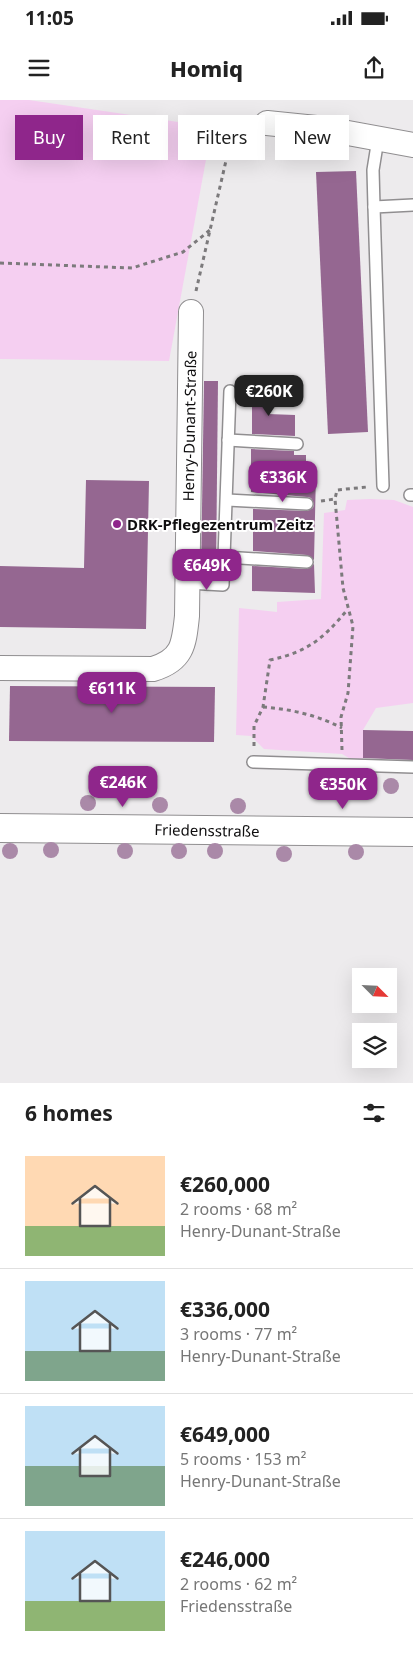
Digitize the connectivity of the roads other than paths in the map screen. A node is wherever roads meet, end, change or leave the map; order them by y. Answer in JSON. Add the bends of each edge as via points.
{"nodes":[{"id":1,"x":267,"y":123,"type":"road end"},
{"id":2,"x":378,"y":139,"type":"junction"},
{"id":3,"x":413,"y":146,"type":"edge"},
{"id":4,"x":413,"y":205,"type":"edge"},
{"id":5,"x":374,"y":207,"type":"junction"},
{"id":6,"x":190,"y":312,"type":"road end"},
{"id":7,"x":230,"y":391,"type":"dead end"},
{"id":8,"x":228,"y":440,"type":"junction"},
{"id":9,"x":297,"y":444,"type":"dead end"},
{"id":10,"x":383,"y":486,"type":"road end"},
{"id":11,"x":226,"y":500,"type":"junction"},
{"id":12,"x":307,"y":504,"type":"dead end"},
{"id":13,"x":224,"y":557,"type":"junction"},
{"id":14,"x":307,"y":562,"type":"dead end"},
{"id":15,"x":188,"y":583,"type":"junction"},
{"id":16,"x":0,"y":668,"type":"edge"},
{"id":17,"x":253,"y":762,"type":"road end"},
{"id":18,"x":413,"y":767,"type":"edge"},
{"id":19,"x":0,"y":828,"type":"edge"},
{"id":20,"x":413,"y":832,"type":"edge"}],
"edges":[{"from":1,"to":2,"type":"street"},
{"from":2,"to":3,"type":"street"},
{"from":2,"to":5,"type":"lane","via":[[373,170]]},
{"from":4,"to":5,"type":"lane"},
{"from":5,"to":10,"type":"lane"},
{"from":6,"to":15,"type":"street","name":"Henry-Dunant-Straße"},
{"from":7,"to":8,"type":"lane"},
{"from":8,"to":9,"type":"lane"},
{"from":8,"to":11,"type":"lane"},
{"from":11,"to":12,"type":"lane"},
{"from":11,"to":13,"type":"lane"},
{"from":13,"to":14,"type":"lane"},
{"from":13,"to":15,"type":"lane","via":[[223,585]]},
{"from":15,"to":16,"type":"street","name":"Henry-Dunant-Straße","via":[[184,644],[167,665],[141,670]]},
{"from":17,"to":18,"type":"lane"},
{"from":19,"to":20,"type":"street","name":"Friedensstraße"}]}
